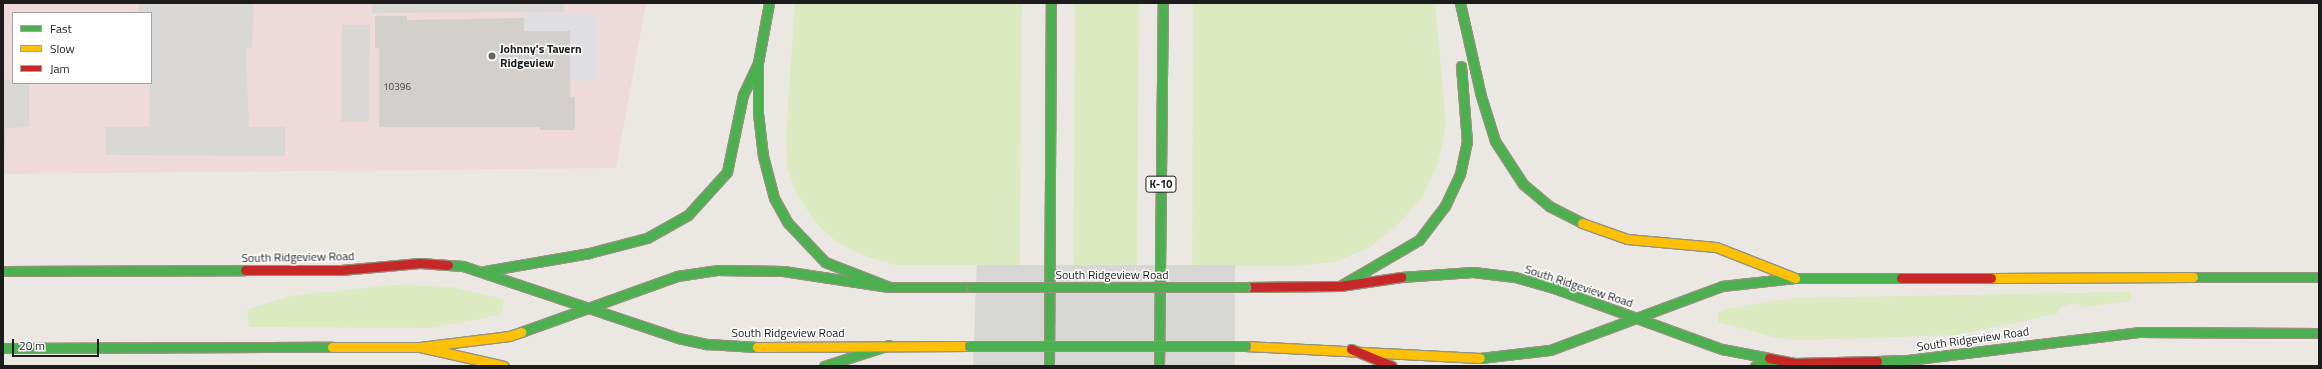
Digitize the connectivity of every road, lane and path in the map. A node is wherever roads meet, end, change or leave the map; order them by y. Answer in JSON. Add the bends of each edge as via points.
{"nodes":[{"id":1,"x":769,"y":3,"type":"edge"},
{"id":2,"x":1051,"y":3,"type":"edge"},
{"id":3,"x":1163,"y":3,"type":"edge"},
{"id":4,"x":1453,"y":3,"type":"edge"},
{"id":5,"x":1460,"y":3,"type":"edge"},
{"id":6,"x":758,"y":63,"type":"junction"},
{"id":7,"x":3,"y":271,"type":"edge"},
{"id":8,"x":485,"y":271,"type":"junction"},
{"id":9,"x":2319,"y":277,"type":"edge"},
{"id":10,"x":1796,"y":278,"type":"junction"},
{"id":11,"x":1340,"y":286,"type":"junction"},
{"id":12,"x":889,"y":287,"type":"junction"},
{"id":13,"x":586,"y":306,"type":"junction"},
{"id":14,"x":1636,"y":317,"type":"junction"},
{"id":15,"x":2319,"y":333,"type":"edge"},
{"id":16,"x":889,"y":345,"type":"junction"},
{"id":17,"x":420,"y":347,"type":"junction"},
{"id":18,"x":3,"y":348,"type":"edge"},
{"id":19,"x":1351,"y":349,"type":"junction"},
{"id":20,"x":1794,"y":363,"type":"junction"},
{"id":21,"x":504,"y":366,"type":"edge"},
{"id":22,"x":824,"y":366,"type":"edge"},
{"id":23,"x":1049,"y":366,"type":"edge"},
{"id":24,"x":1159,"y":366,"type":"edge"},
{"id":25,"x":1392,"y":366,"type":"edge"},
{"id":26,"x":1755,"y":366,"type":"edge"}],
"edges":[{"from":1,"to":6,"type":"main road"},
{"from":2,"to":23,"type":"main road"},
{"from":3,"to":24,"type":"main road","number":"K-10"},
{"from":4,"to":11,"type":"main road","via":[[1467,142],[1460,174],[1445,206],[1419,240]]},
{"from":5,"to":10,"type":"main road","via":[[1481,96],[1495,141],[1523,184],[1549,206],[1582,223],[1627,239],[1716,247]]},
{"from":6,"to":8,"type":"main road","via":[[743,95],[727,172],[688,215],[640,240],[589,253]]},
{"from":6,"to":12,"type":"main road","via":[[758,113],[763,156],[774,198],[788,223],[825,262]]},
{"from":7,"to":8,"type":"main road","name":"South Ridgeview Road","via":[[341,270],[420,263],[463,266]]},
{"from":8,"to":13,"type":"main road","name":"South Ridgeview Road"},
{"from":9,"to":10,"type":"main road","name":"South Ridgeview Road"},
{"from":10,"to":14,"type":"main road","name":"South Ridgeview Road","via":[[1722,286]]},
{"from":11,"to":12,"type":"main road","name":"South Ridgeview Road","bridge":true},
{"from":11,"to":14,"type":"main road","name":"South Ridgeview Road","via":[[1432,273],[1473,272],[1515,277]]},
{"from":12,"to":13,"type":"main road","name":"South Ridgeview Road","via":[[783,271],[717,270],[677,276]]},
{"from":13,"to":16,"type":"main road","name":"South Ridgeview Road","via":[[678,338],[707,344],[756,347]]},
{"from":13,"to":17,"type":"main road","name":"South Ridgeview Road","via":[[509,336]]},
{"from":14,"to":19,"type":"main road","name":"South Ridgeview Road","via":[[1550,350],[1517,355],[1477,358]]},
{"from":14,"to":20,"type":"main road","name":"South Ridgeview Road","via":[[1722,348]]},
{"from":15,"to":20,"type":"main road","name":"South Ridgeview Road","via":[[2140,332],[1908,360]]},
{"from":16,"to":19,"type":"main road","name":"South Ridgeview Road","bridge":true,"via":[[1245,346]]},
{"from":16,"to":22,"type":"main road"},
{"from":17,"to":18,"type":"main road","name":"South Ridgeview Road"},
{"from":17,"to":21,"type":"main road"},
{"from":19,"to":25,"type":"main road"},
{"from":20,"to":26,"type":"main road"}]}
